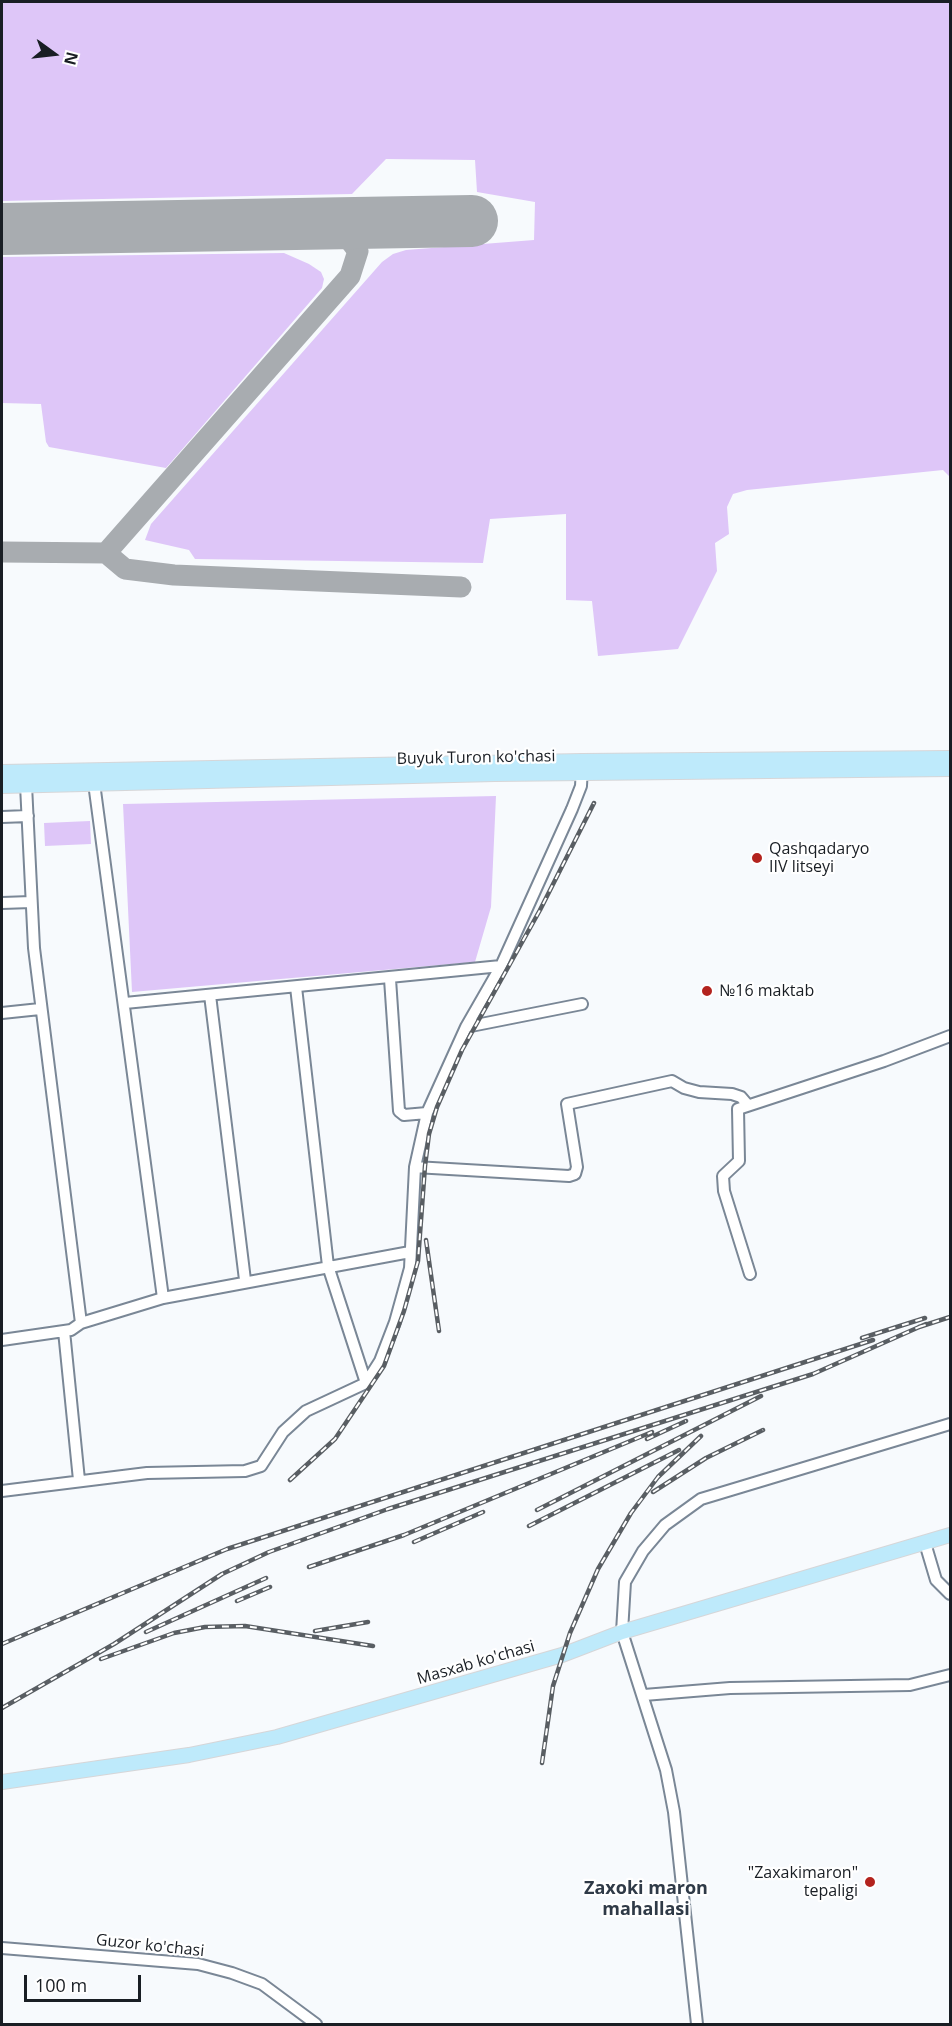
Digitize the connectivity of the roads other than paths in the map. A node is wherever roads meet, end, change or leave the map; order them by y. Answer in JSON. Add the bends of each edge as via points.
{"nodes":[{"id":1,"x":951,"y":758,"type":"edge"},
{"id":2,"x":582,"y":767,"type":"junction"},
{"id":3,"x":951,"y":769,"type":"edge"},
{"id":4,"x":2,"y":772,"type":"edge"},
{"id":5,"x":94,"y":783,"type":"junction"},
{"id":6,"x":26,"y":785,"type":"junction"},
{"id":7,"x":2,"y":786,"type":"edge"},
{"id":8,"x":28,"y":816,"type":"junction"},
{"id":9,"x":2,"y":817,"type":"edge"},
{"id":10,"x":31,"y":902,"type":"junction"},
{"id":11,"x":2,"y":903,"type":"edge"},
{"id":12,"x":501,"y":966,"type":"junction"},
{"id":13,"x":390,"y":979,"type":"junction"},
{"id":14,"x":296,"y":987,"type":"junction"},
{"id":15,"x":210,"y":995,"type":"junction"},
{"id":16,"x":125,"y":1003,"type":"junction"},
{"id":17,"x":582,"y":1004,"type":"dead end"},
{"id":18,"x":40,"y":1009,"type":"junction"},
{"id":19,"x":2,"y":1013,"type":"edge"},
{"id":20,"x":466,"y":1027,"type":"junction"},
{"id":21,"x":951,"y":1036,"type":"edge"},
{"id":22,"x":747,"y":1104,"type":"junction"},
{"id":23,"x":427,"y":1113,"type":"junction"},
{"id":24,"x":415,"y":1167,"type":"junction"},
{"id":25,"x":410,"y":1252,"type":"junction"},
{"id":26,"x":328,"y":1266,"type":"junction"},
{"id":27,"x":750,"y":1274,"type":"dead end"},
{"id":28,"x":245,"y":1280,"type":"junction"},
{"id":29,"x":163,"y":1298,"type":"junction"},
{"id":30,"x":81,"y":1323,"type":"junction"},
{"id":31,"x":64,"y":1331,"type":"junction"},
{"id":32,"x":2,"y":1340,"type":"edge"},
{"id":33,"x":366,"y":1383,"type":"junction"},
{"id":34,"x":951,"y":1424,"type":"edge"},
{"id":35,"x":79,"y":1480,"type":"junction"},
{"id":36,"x":2,"y":1491,"type":"edge"},
{"id":37,"x":951,"y":1535,"type":"edge"},
{"id":38,"x":925,"y":1543,"type":"junction"},
{"id":39,"x":951,"y":1594,"type":"edge"},
{"id":40,"x":622,"y":1632,"type":"junction"},
{"id":41,"x":951,"y":1675,"type":"edge"},
{"id":42,"x":644,"y":1695,"type":"junction"},
{"id":43,"x":2,"y":1782,"type":"edge"},
{"id":44,"x":2,"y":1948,"type":"edge"},
{"id":45,"x":316,"y":2025,"type":"edge"},
{"id":46,"x":697,"y":2025,"type":"edge"}],
"edges":[{"from":1,"to":2,"type":"main road","name":"Buyuk Turon ko'chasi"},
{"from":2,"to":3,"type":"main road","name":"Buyuk Turon ko'chasi"},
{"from":2,"to":4,"type":"main road","name":"Buyuk Turon ko'chasi"},
{"from":2,"to":5,"type":"main road","name":"Buyuk Turon ko'chasi"},
{"from":2,"to":12,"type":"street","via":[[579,794]]},
{"from":5,"to":6,"type":"main road","name":"Buyuk Turon ko'chasi"},
{"from":5,"to":16,"type":"street"},
{"from":6,"to":7,"type":"main road","name":"Buyuk Turon ko'chasi"},
{"from":6,"to":8,"type":"street"},
{"from":8,"to":9,"type":"street"},
{"from":8,"to":10,"type":"street"},
{"from":10,"to":11,"type":"street"},
{"from":10,"to":18,"type":"street"},
{"from":12,"to":13,"type":"street"},
{"from":12,"to":20,"type":"street"},
{"from":13,"to":14,"type":"street"},
{"from":13,"to":23,"type":"street","via":[[399,1111],[404,1115]]},
{"from":14,"to":15,"type":"street"},
{"from":14,"to":26,"type":"street"},
{"from":15,"to":16,"type":"street"},
{"from":15,"to":28,"type":"street"},
{"from":16,"to":29,"type":"street"},
{"from":17,"to":20,"type":"street"},
{"from":18,"to":19,"type":"street"},
{"from":18,"to":30,"type":"street"},
{"from":20,"to":23,"type":"street"},
{"from":21,"to":22,"type":"street"},
{"from":22,"to":24,"type":"street","via":[[732,1094],[699,1092],[672,1081],[567,1104],[577,1167],[575,1174],[569,1176]]},
{"from":22,"to":27,"type":"street","via":[[738,1109],[739,1161],[723,1176],[724,1191]]},
{"from":23,"to":24,"type":"street"},
{"from":24,"to":25,"type":"street"},
{"from":25,"to":26,"type":"street"},
{"from":25,"to":33,"type":"street","via":[[410,1268],[395,1322],[380,1361]]},
{"from":26,"to":28,"type":"street"},
{"from":26,"to":33,"type":"street"},
{"from":28,"to":29,"type":"street"},
{"from":29,"to":30,"type":"street"},
{"from":30,"to":31,"type":"street"},
{"from":31,"to":32,"type":"street"},
{"from":31,"to":35,"type":"street"},
{"from":33,"to":35,"type":"street","via":[[306,1411],[283,1432],[261,1466],[222,1474],[147,1473]]},
{"from":34,"to":40,"type":"street","via":[[701,1499],[665,1525],[643,1551],[625,1582]]},
{"from":35,"to":36,"type":"street"},
{"from":37,"to":38,"type":"main road","name":"Masxab ko'chasi"},
{"from":38,"to":39,"type":"street","via":[[936,1580]]},
{"from":38,"to":40,"type":"main road","name":"Masxab ko'chasi"},
{"from":40,"to":42,"type":"street"},
{"from":40,"to":43,"type":"main road","name":"Masxab ko'chasi","via":[[562,1655],[277,1737],[189,1755]]},
{"from":41,"to":42,"type":"street","via":[[910,1685],[730,1688]]},
{"from":42,"to":46,"type":"street","via":[[674,1812]]},
{"from":44,"to":45,"type":"street","name":"Guzor ko'chasi","via":[[198,1964],[262,1984]]}]}
